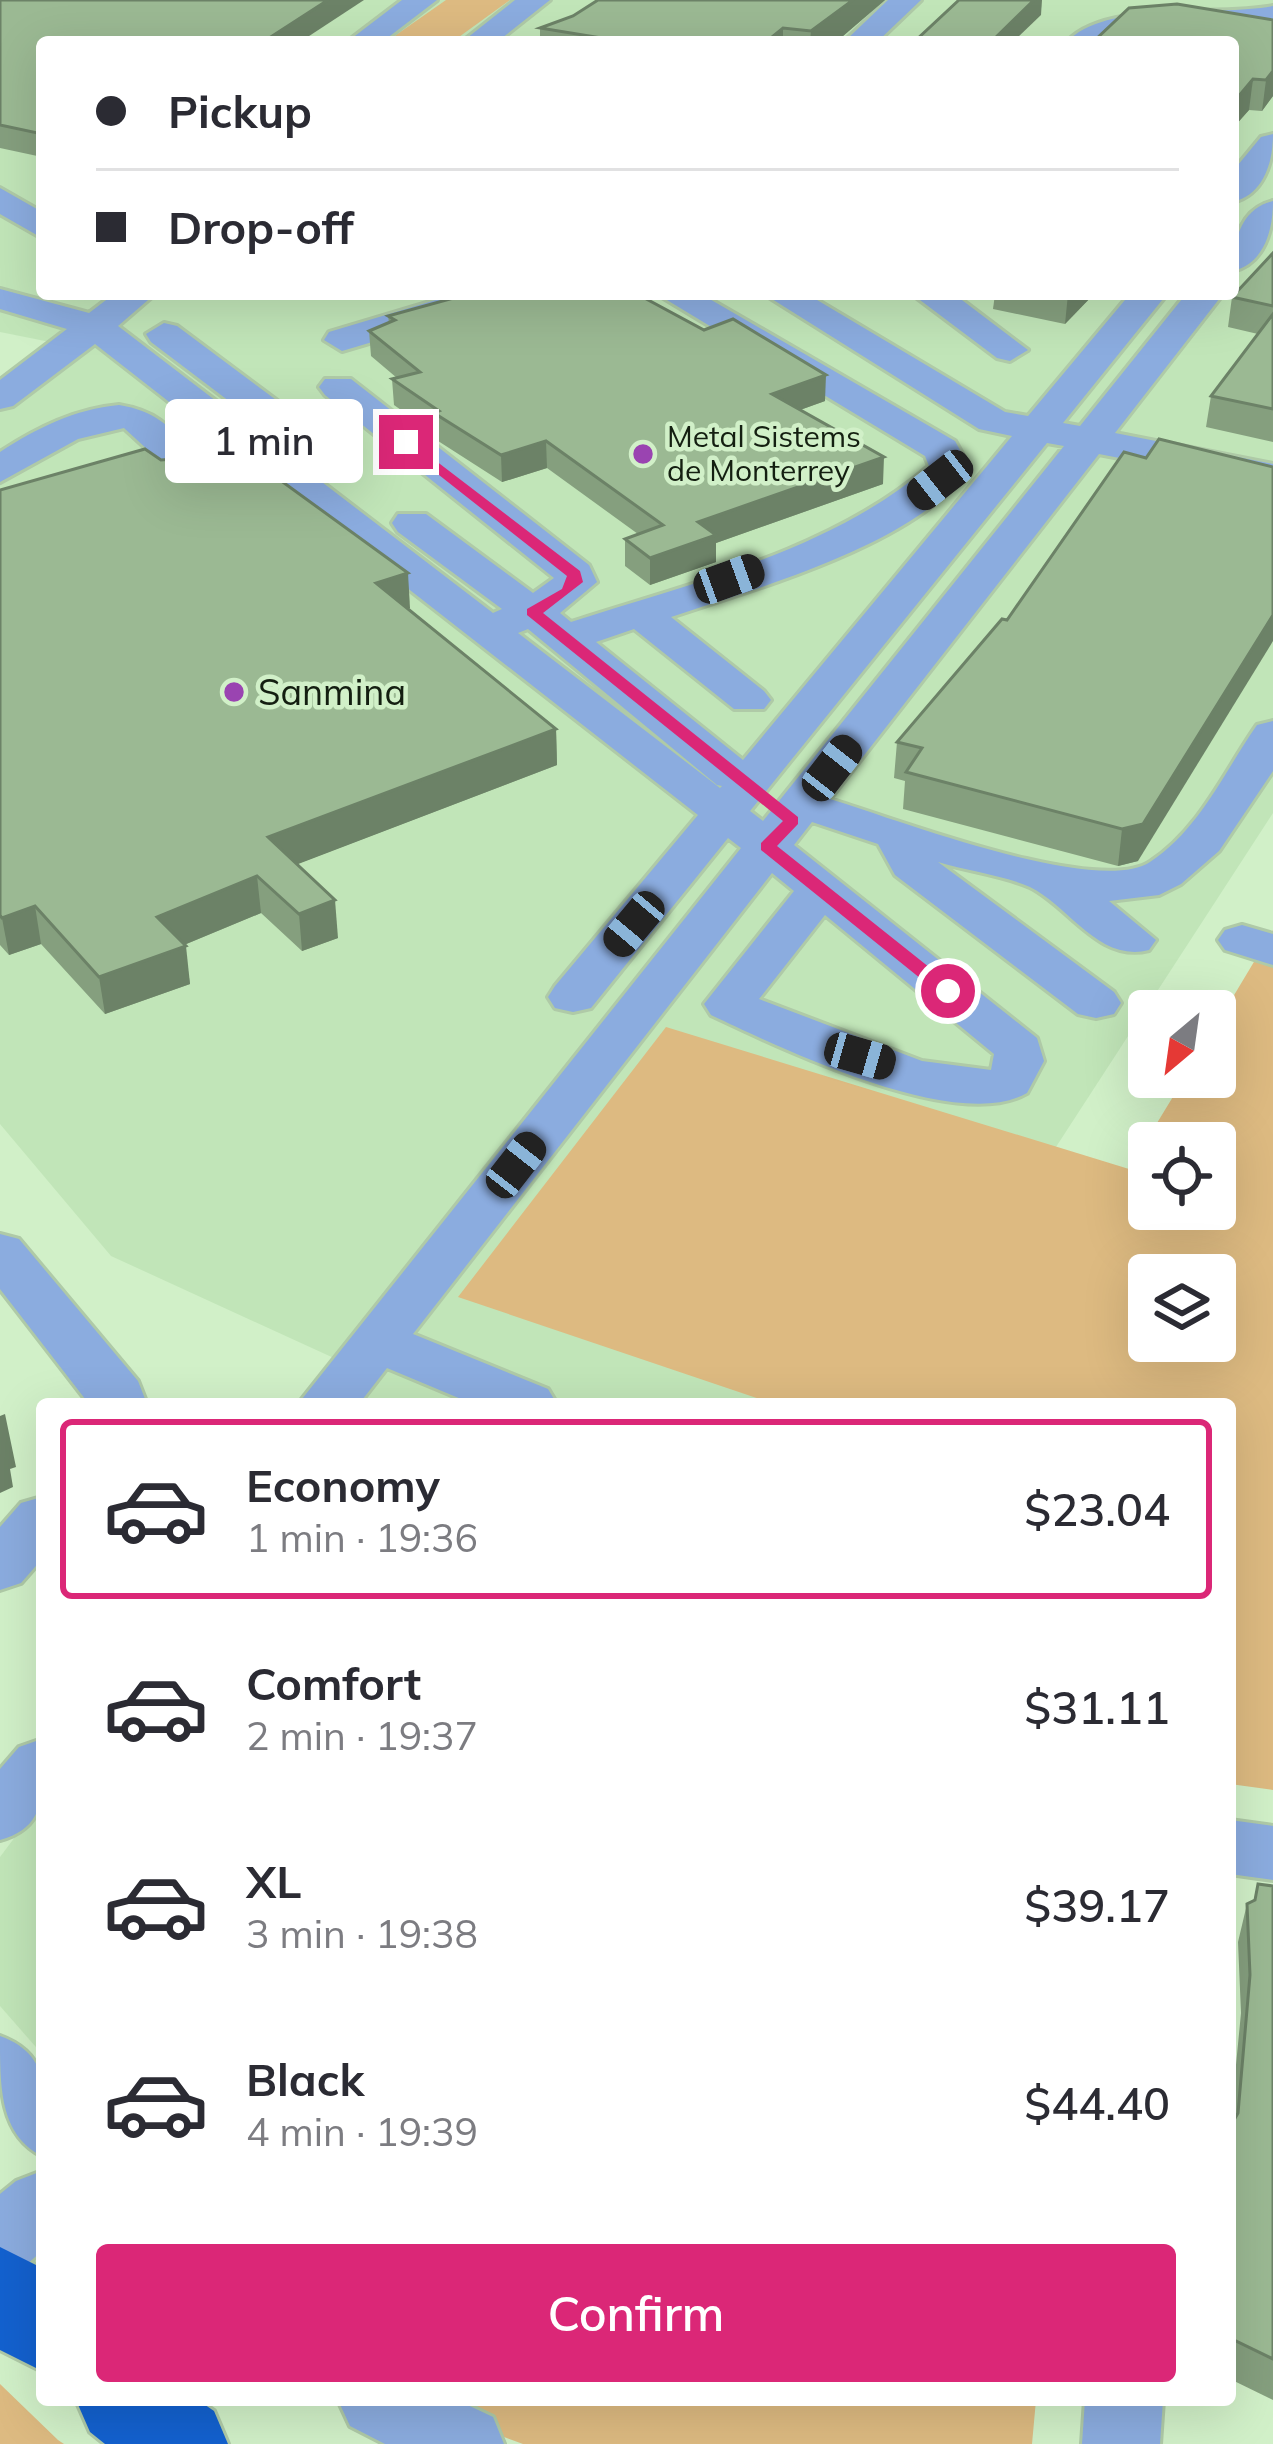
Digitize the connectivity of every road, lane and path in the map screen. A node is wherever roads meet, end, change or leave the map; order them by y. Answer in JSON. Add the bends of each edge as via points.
{"nodes":[{"id":1,"x":422,"y":0,"type":"edge"},
{"id":2,"x":535,"y":0,"type":"edge"},
{"id":3,"x":906,"y":0,"type":"edge"},
{"id":4,"x":1273,"y":15,"type":"edge"},
{"id":5,"x":371,"y":36,"type":"edge"},
{"id":6,"x":485,"y":36,"type":"edge"},
{"id":7,"x":867,"y":36,"type":"edge"},
{"id":8,"x":1091,"y":36,"type":"edge"},
{"id":9,"x":1273,"y":144,"type":"edge"},
{"id":10,"x":1249,"y":188,"type":"edge"},
{"id":11,"x":0,"y":199,"type":"edge"},
{"id":12,"x":1273,"y":211,"type":"edge"},
{"id":13,"x":36,"y":220,"type":"edge"},
{"id":14,"x":1239,"y":253,"type":"edge"},
{"id":15,"x":474,"y":300,"type":"edge"},
{"id":16,"x":686,"y":300,"type":"edge"},
{"id":17,"x":792,"y":300,"type":"edge"},
{"id":18,"x":939,"y":300,"type":"edge"},
{"id":19,"x":1144,"y":300,"type":"edge"},
{"id":20,"x":1200,"y":300,"type":"edge"},
{"id":21,"x":111,"y":305,"type":"edge"},
{"id":22,"x":342,"y":340,"type":"dead end"},
{"id":23,"x":1010,"y":350,"type":"dead end"},
{"id":24,"x":338,"y":387,"type":"dead end"},
{"id":25,"x":947,"y":393,"type":"junction"},
{"id":26,"x":0,"y":398,"type":"edge"},
{"id":27,"x":1049,"y":415,"type":"junction"},
{"id":28,"x":884,"y":417,"type":"junction"},
{"id":29,"x":1100,"y":425,"type":"junction"},
{"id":30,"x":1273,"y":450,"type":"edge"},
{"id":31,"x":0,"y":475,"type":"edge"},
{"id":32,"x":1273,"y":476,"type":"edge"},
{"id":33,"x":0,"y":512,"type":"edge"},
{"id":34,"x":420,"y":529,"type":"junction"},
{"id":35,"x":381,"y":544,"type":"junction"},
{"id":36,"x":532,"y":612,"type":"junction"},
{"id":37,"x":639,"y":612,"type":"junction"},
{"id":38,"x":489,"y":629,"type":"junction"},
{"id":39,"x":566,"y":638,"type":"junction"},
{"id":40,"x":748,"y":700,"type":"dead end"},
{"id":41,"x":1273,"y":734,"type":"edge"},
{"id":42,"x":735,"y":800,"type":"junction"},
{"id":43,"x":788,"y":824,"type":"junction"},
{"id":44,"x":896,"y":832,"type":"junction"},
{"id":45,"x":1036,"y":872,"type":"junction"},
{"id":46,"x":820,"y":889,"type":"junction"},
{"id":47,"x":1132,"y":940,"type":"dead end"},
{"id":48,"x":573,"y":997,"type":"dead end"},
{"id":49,"x":1096,"y":1003,"type":"dead end"},
{"id":50,"x":0,"y":1252,"type":"edge"},
{"id":51,"x":377,"y":1341,"type":"junction"},
{"id":52,"x":118,"y":1398,"type":"edge"},
{"id":53,"x":332,"y":1398,"type":"edge"},
{"id":54,"x":514,"y":1398,"type":"edge"},
{"id":55,"x":36,"y":1526,"type":"edge"},
{"id":56,"x":0,"y":1567,"type":"edge"},
{"id":57,"x":1236,"y":1848,"type":"edge"},
{"id":58,"x":1273,"y":1853,"type":"edge"},
{"id":59,"x":0,"y":2067,"type":"edge"},
{"id":60,"x":36,"y":2116,"type":"edge"},
{"id":61,"x":36,"y":2209,"type":"edge"},
{"id":62,"x":0,"y":2241,"type":"edge"},
{"id":63,"x":0,"y":2289,"type":"edge"},
{"id":64,"x":36,"y":2322,"type":"edge"},
{"id":65,"x":131,"y":2406,"type":"edge"},
{"id":66,"x":389,"y":2406,"type":"edge"},
{"id":67,"x":1124,"y":2406,"type":"edge"},
{"id":68,"x":180,"y":2444,"type":"edge"},
{"id":69,"x":465,"y":2444,"type":"edge"},
{"id":70,"x":1121,"y":2444,"type":"edge"}],
"edges":[{"from":1,"to":5,"type":"street"},
{"from":2,"to":6,"type":"street"},
{"from":3,"to":7,"type":"street"},
{"from":4,"to":8,"type":"street","via":[[1129,10]]},
{"from":9,"to":10,"type":"street"},
{"from":11,"to":13,"type":"street"},
{"from":12,"to":14,"type":"street"},
{"from":15,"to":22,"type":"street"},
{"from":16,"to":28,"type":"street"},
{"from":17,"to":25,"type":"street"},
{"from":18,"to":23,"type":"street"},
{"from":19,"to":27,"type":"street"},
{"from":20,"to":29,"type":"street"},
{"from":21,"to":26,"type":"street"},
{"from":21,"to":34,"type":"street"},
{"from":21,"to":35,"type":"street"},
{"from":24,"to":36,"type":"street","via":[[574,574],[567,592]]},
{"from":25,"to":27,"type":"street","via":[[994,421]]},
{"from":25,"to":28,"type":"street"},
{"from":27,"to":29,"type":"street"},
{"from":27,"to":42,"type":"street"},
{"from":28,"to":37,"type":"street","via":[[950,459],[929,489],[819,547]]},
{"from":29,"to":30,"type":"street"},
{"from":29,"to":32,"type":"street"},
{"from":29,"to":43,"type":"street"},
{"from":31,"to":33,"type":"street","via":[[155,437],[170,452],[159,463]]},
{"from":34,"to":35,"type":"street"},
{"from":34,"to":36,"type":"street"},
{"from":35,"to":38,"type":"street"},
{"from":36,"to":38,"type":"street"},
{"from":36,"to":39,"type":"street"},
{"from":37,"to":39,"type":"street"},
{"from":37,"to":40,"type":"street"},
{"from":38,"to":42,"type":"street"},
{"from":39,"to":42,"type":"street"},
{"from":41,"to":45,"type":"street","via":[[1209,833],[1161,875],[1122,889]]},
{"from":42,"to":43,"type":"street"},
{"from":42,"to":48,"type":"street"},
{"from":43,"to":44,"type":"street"},
{"from":43,"to":46,"type":"street"},
{"from":43,"to":51,"type":"street"},
{"from":44,"to":45,"type":"street"},
{"from":44,"to":49,"type":"street","via":[[912,865]]},
{"from":45,"to":47,"type":"street"},
{"from":46,"to":46,"type":"street","via":[[1018,1049],[1011,1079],[997,1088],[945,1081],[795,1036],[729,1004]]},
{"from":50,"to":52,"type":"street"},
{"from":51,"to":53,"type":"street"},
{"from":51,"to":54,"type":"street"},
{"from":55,"to":56,"type":"street"},
{"from":57,"to":58,"type":"street"},
{"from":59,"to":60,"type":"street"},
{"from":61,"to":62,"type":"street"},
{"from":63,"to":64,"type":"highway"},
{"from":65,"to":68,"type":"highway"},
{"from":66,"to":69,"type":"street"},
{"from":67,"to":70,"type":"street"}]}
